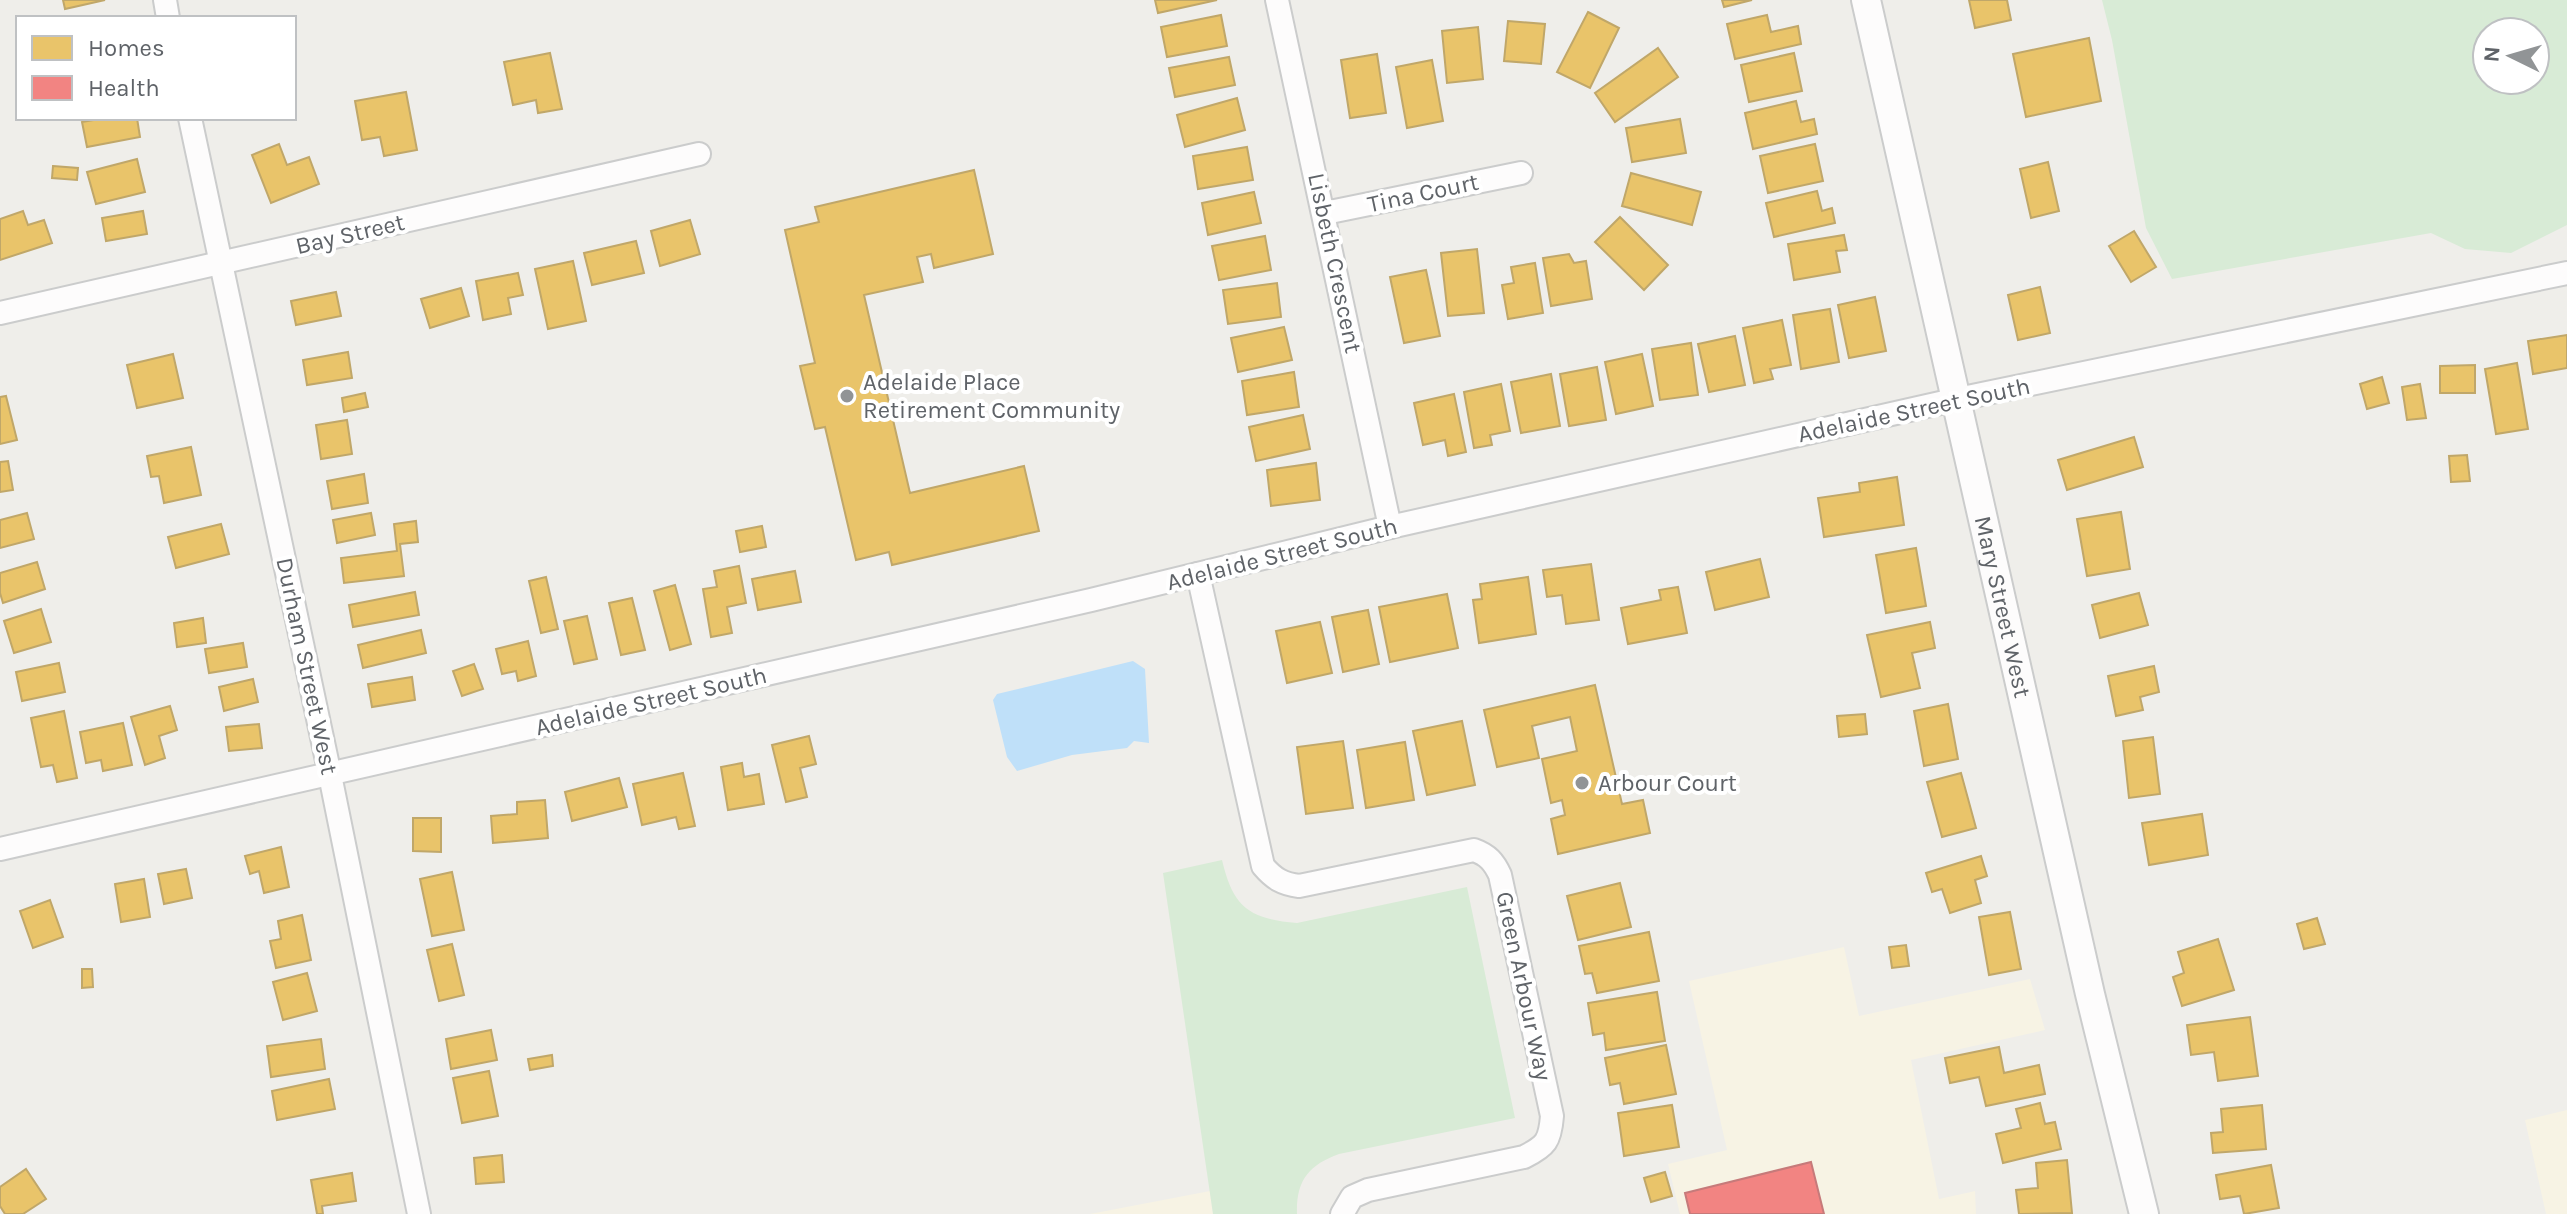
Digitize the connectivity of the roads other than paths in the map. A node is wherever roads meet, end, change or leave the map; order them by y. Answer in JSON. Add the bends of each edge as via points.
{"nodes":[{"id":1,"x":1277,"y":0,"type":"edge"},
{"id":2,"x":1866,"y":0,"type":"edge"},
{"id":3,"x":190,"y":120,"type":"edge"},
{"id":4,"x":699,"y":154,"type":"dead end"},
{"id":5,"x":1521,"y":173,"type":"dead end"},
{"id":6,"x":1325,"y":213,"type":"junction"},
{"id":7,"x":222,"y":263,"type":"junction"},
{"id":8,"x":2567,"y":273,"type":"edge"},
{"id":9,"x":0,"y":313,"type":"edge"},
{"id":10,"x":1958,"y":399,"type":"junction"},
{"id":11,"x":1390,"y":527,"type":"junction"},
{"id":12,"x":1198,"y":574,"type":"junction"},
{"id":13,"x":330,"y":775,"type":"junction"},
{"id":14,"x":0,"y":849,"type":"edge"},
{"id":15,"x":419,"y":1214,"type":"edge"},
{"id":16,"x":1342,"y":1214,"type":"edge"},
{"id":17,"x":2144,"y":1214,"type":"edge"}],
"edges":[{"from":1,"to":6,"type":"street","name":"Lisbeth Crescent"},
{"from":2,"to":10,"type":"street","name":"Mary Street West"},
{"from":3,"to":7,"type":"street","name":"Durham Street West"},
{"from":4,"to":7,"type":"street","name":"Bay Street"},
{"from":5,"to":6,"type":"street","name":"Tina Court"},
{"from":6,"to":11,"type":"street","name":"Lisbeth Crescent"},
{"from":7,"to":9,"type":"street","name":"Bay Street"},
{"from":7,"to":13,"type":"street","name":"Durham Street West"},
{"from":8,"to":10,"type":"street","name":"Adelaide Street South"},
{"from":10,"to":11,"type":"street","name":"Adelaide Street South"},
{"from":10,"to":17,"type":"street","name":"Mary Street West"},
{"from":11,"to":12,"type":"street","name":"Adelaide Street South"},
{"from":12,"to":13,"type":"street","name":"Adelaide Street South"},
{"from":12,"to":16,"type":"street","name":"Green Arbour Way","via":[[1263,866],[1272,877],[1299,886],[1474,850],[1495,863],[1500,875],[1552,1116],[1551,1135],[1524,1157],[1368,1190],[1352,1197]]},
{"from":13,"to":14,"type":"street","name":"Adelaide Street South"},
{"from":13,"to":15,"type":"street","name":"Durham Street West"}]}
